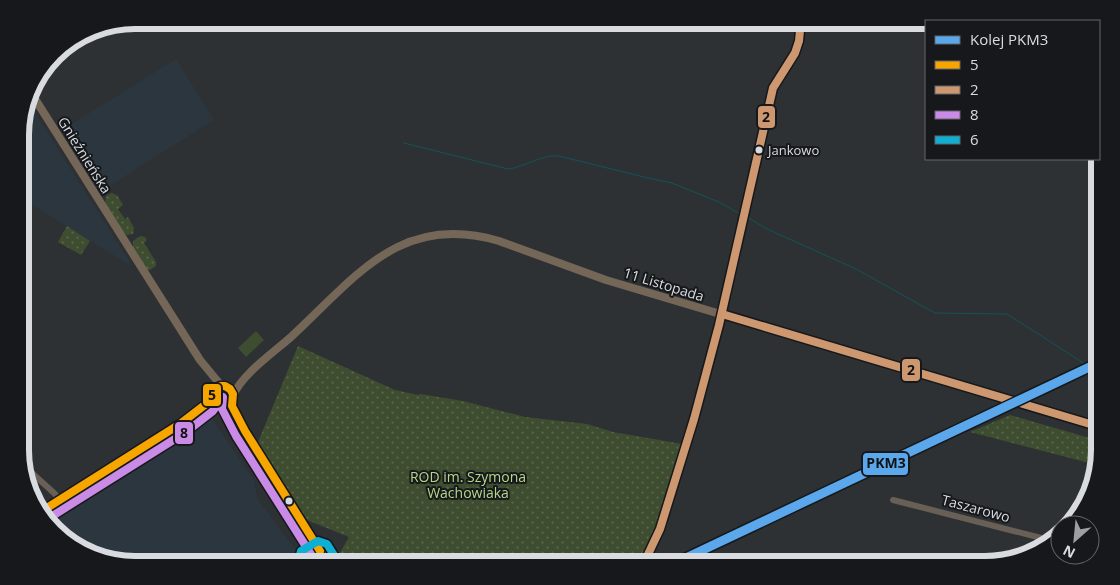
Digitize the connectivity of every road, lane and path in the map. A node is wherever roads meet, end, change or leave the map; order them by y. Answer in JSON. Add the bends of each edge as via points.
{"nodes":[{"id":1,"x":800,"y":29,"type":"edge"},
{"id":2,"x":35,"y":99,"type":"edge"},
{"id":3,"x":722,"y":314,"type":"junction"},
{"id":4,"x":200,"y":360,"type":"junction"},
{"id":5,"x":259,"y":365,"type":"junction"},
{"id":6,"x":225,"y":387,"type":"junction"},
{"id":7,"x":213,"y":393,"type":"junction"},
{"id":8,"x":232,"y":399,"type":"junction"},
{"id":9,"x":220,"y":406,"type":"junction"},
{"id":10,"x":180,"y":424,"type":"junction"},
{"id":11,"x":1091,"y":424,"type":"edge"},
{"id":12,"x":245,"y":431,"type":"junction"},
{"id":13,"x":31,"y":472,"type":"edge"},
{"id":14,"x":60,"y":500,"type":"junction"},
{"id":15,"x":893,"y":500,"type":"dead end"},
{"id":16,"x":47,"y":508,"type":"edge"},
{"id":17,"x":1043,"y":538,"type":"edge"},
{"id":18,"x":323,"y":556,"type":"edge"},
{"id":19,"x":648,"y":556,"type":"edge"}],
"edges":[{"from":1,"to":3,"type":"street","via":[[795,53],[773,88]]},
{"from":2,"to":4,"type":"main road","name":"Gnieźnieńska"},
{"from":3,"to":5,"type":"main road","name":"11 Listopada","via":[[592,275],[490,238],[438,234],[406,242],[378,257]]},
{"from":3,"to":11,"type":"main road","name":"11 Listopada"},
{"from":3,"to":19,"type":"street","via":[[686,445]]},
{"from":4,"to":6,"type":"main road","name":"Gnieźnieńska"},
{"from":4,"to":7,"type":"main road","name":"Gnieźnieńska"},
{"from":5,"to":6,"type":"main road","name":"11 Listopada"},
{"from":5,"to":8,"type":"main road","name":"11 Listopada","via":[[238,386]]},
{"from":6,"to":7,"type":"main road","via":[[218,387]]},
{"from":6,"to":8,"type":"main road","via":[[232,391]]},
{"from":7,"to":9,"type":"main road","via":[[214,402]]},
{"from":7,"to":10,"type":"main road","via":[[204,406]]},
{"from":8,"to":9,"type":"main road","via":[[228,405]]},
{"from":8,"to":12,"type":"main road"},
{"from":9,"to":10,"type":"main road","via":[[208,408]]},
{"from":9,"to":12,"type":"main road","via":[[230,412]]},
{"from":10,"to":14,"type":"main road"},
{"from":12,"to":18,"type":"main road"},
{"from":13,"to":14,"type":"street"},
{"from":14,"to":16,"type":"main road"},
{"from":15,"to":17,"type":"street","name":"Taszarowo"}]}
